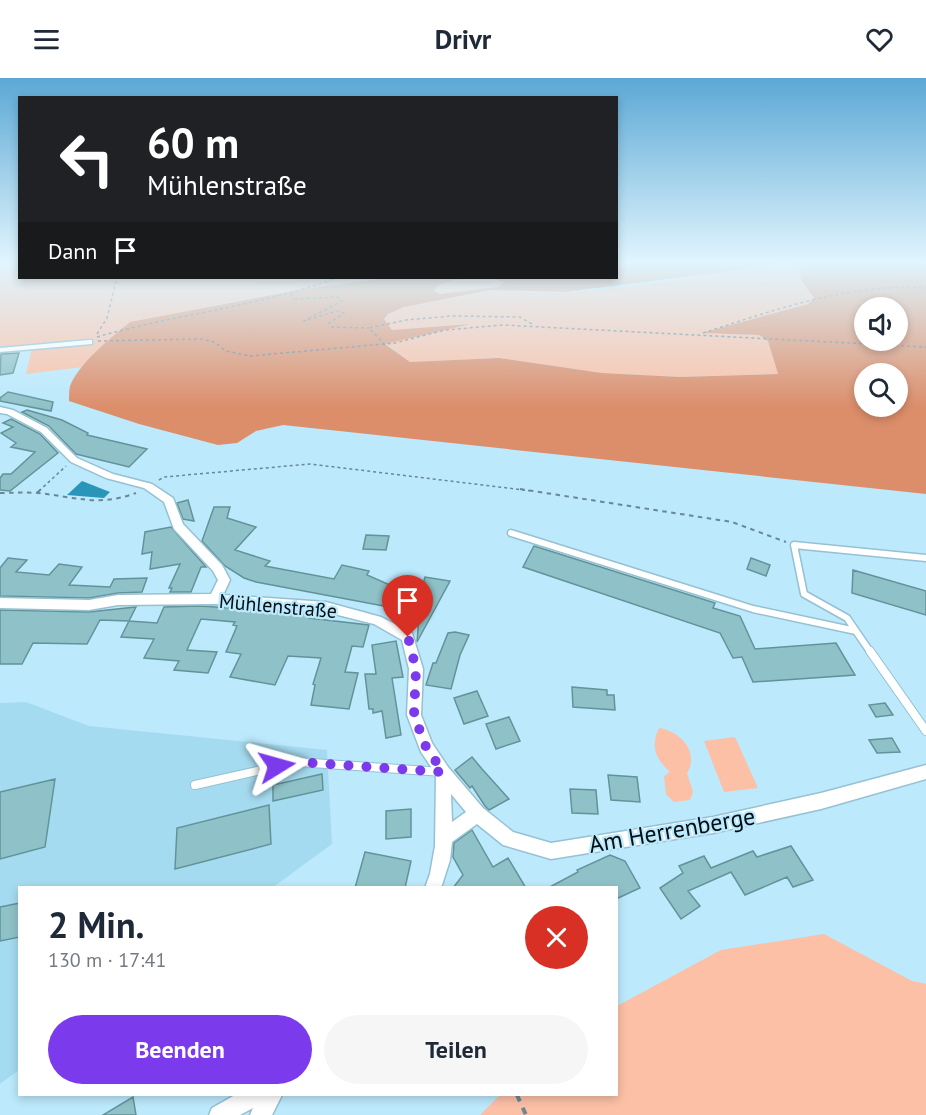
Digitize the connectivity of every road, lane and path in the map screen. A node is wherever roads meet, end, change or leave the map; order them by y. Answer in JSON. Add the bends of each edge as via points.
{"nodes":[{"id":1,"x":109,"y":310,"type":"edge"},
{"id":2,"x":209,"y":310,"type":"edge"},
{"id":3,"x":324,"y":310,"type":"edge"},
{"id":4,"x":776,"y":310,"type":"edge"},
{"id":5,"x":534,"y":325,"type":"junction"},
{"id":6,"x":369,"y":328,"type":"junction"},
{"id":7,"x":700,"y":334,"type":"junction"},
{"id":8,"x":92,"y":340,"type":"junction"},
{"id":9,"x":385,"y":345,"type":"junction"},
{"id":10,"x":926,"y":347,"type":"edge"},
{"id":11,"x":0,"y":350,"type":"edge"},
{"id":12,"x":0,"y":410,"type":"edge"},
{"id":13,"x":74,"y":459,"type":"junction"},
{"id":14,"x":148,"y":486,"type":"junction"},
{"id":15,"x":0,"y":493,"type":"edge"},
{"id":16,"x":37,"y":493,"type":"junction"},
{"id":17,"x":511,"y":533,"type":"dead end"},
{"id":18,"x":794,"y":545,"type":"junction"},
{"id":19,"x":926,"y":558,"type":"edge"},
{"id":20,"x":215,"y":599,"type":"junction"},
{"id":21,"x":0,"y":603,"type":"edge"},
{"id":22,"x":856,"y":631,"type":"junction"},
{"id":23,"x":926,"y":731,"type":"edge"},
{"id":24,"x":443,"y":772,"type":"junction"},
{"id":25,"x":926,"y":772,"type":"edge"},
{"id":26,"x":195,"y":785,"type":"dead end"},
{"id":27,"x":477,"y":814,"type":"junction"},
{"id":28,"x":445,"y":837,"type":"junction"},
{"id":29,"x":434,"y":886,"type":"edge"},
{"id":30,"x":254,"y":1096,"type":"edge"},
{"id":31,"x":271,"y":1096,"type":"edge"},
{"id":32,"x":517,"y":1096,"type":"edge"},
{"id":33,"x":219,"y":1115,"type":"edge"},
{"id":34,"x":260,"y":1115,"type":"edge"},
{"id":35,"x":526,"y":1115,"type":"edge"}],
"edges":[{"from":1,"to":8,"type":"path"},
{"from":2,"to":8,"type":"path","via":[[131,326]]},
{"from":3,"to":6,"type":"path","via":[[304,321],[337,311],[344,313],[329,323],[332,327]]},
{"from":4,"to":7,"type":"path"},
{"from":5,"to":6,"type":"path","via":[[520,317],[451,316]]},
{"from":5,"to":7,"type":"path"},
{"from":5,"to":9,"type":"path","via":[[459,327]]},
{"from":6,"to":9,"type":"path"},
{"from":7,"to":10,"type":"path"},
{"from":8,"to":9,"type":"path","via":[[202,339],[226,351],[250,356]]},
{"from":8,"to":11,"type":"street"},
{"from":12,"to":13,"type":"street","via":[[44,430]]},
{"from":13,"to":14,"type":"street","via":[[110,476]]},
{"from":13,"to":16,"type":"path"},
{"from":14,"to":16,"type":"path","via":[[118,500],[100,503]]},
{"from":14,"to":18,"type":"path","via":[[164,477],[310,464],[566,495],[732,522]]},
{"from":14,"to":20,"type":"street","via":[[169,500],[178,526],[218,568],[224,580]]},
{"from":15,"to":16,"type":"path"},
{"from":17,"to":22,"type":"lane","via":[[753,609]]},
{"from":18,"to":19,"type":"lane"},
{"from":18,"to":22,"type":"lane","via":[[804,594],[847,618]]},
{"from":20,"to":21,"type":"street","name":"Mühlenstraße","via":[[118,600],[89,605]]},
{"from":20,"to":24,"type":"street","name":"Mühlenstraße","via":[[326,607],[377,620],[408,637],[416,669],[414,715],[426,747]]},
{"from":22,"to":23,"type":"lane"},
{"from":24,"to":26,"type":"lane","via":[[297,762]]},
{"from":24,"to":27,"type":"street","name":"Am Herrenberge"},
{"from":24,"to":28,"type":"street"},
{"from":25,"to":27,"type":"street","name":"Am Herrenberge","via":[[713,825],[551,851],[509,839]]},
{"from":27,"to":28,"type":"street"},
{"from":28,"to":29,"type":"street","via":[[441,869]]},
{"from":30,"to":33,"type":"street"},
{"from":31,"to":34,"type":"street"},
{"from":32,"to":35,"type":"path"}]}
